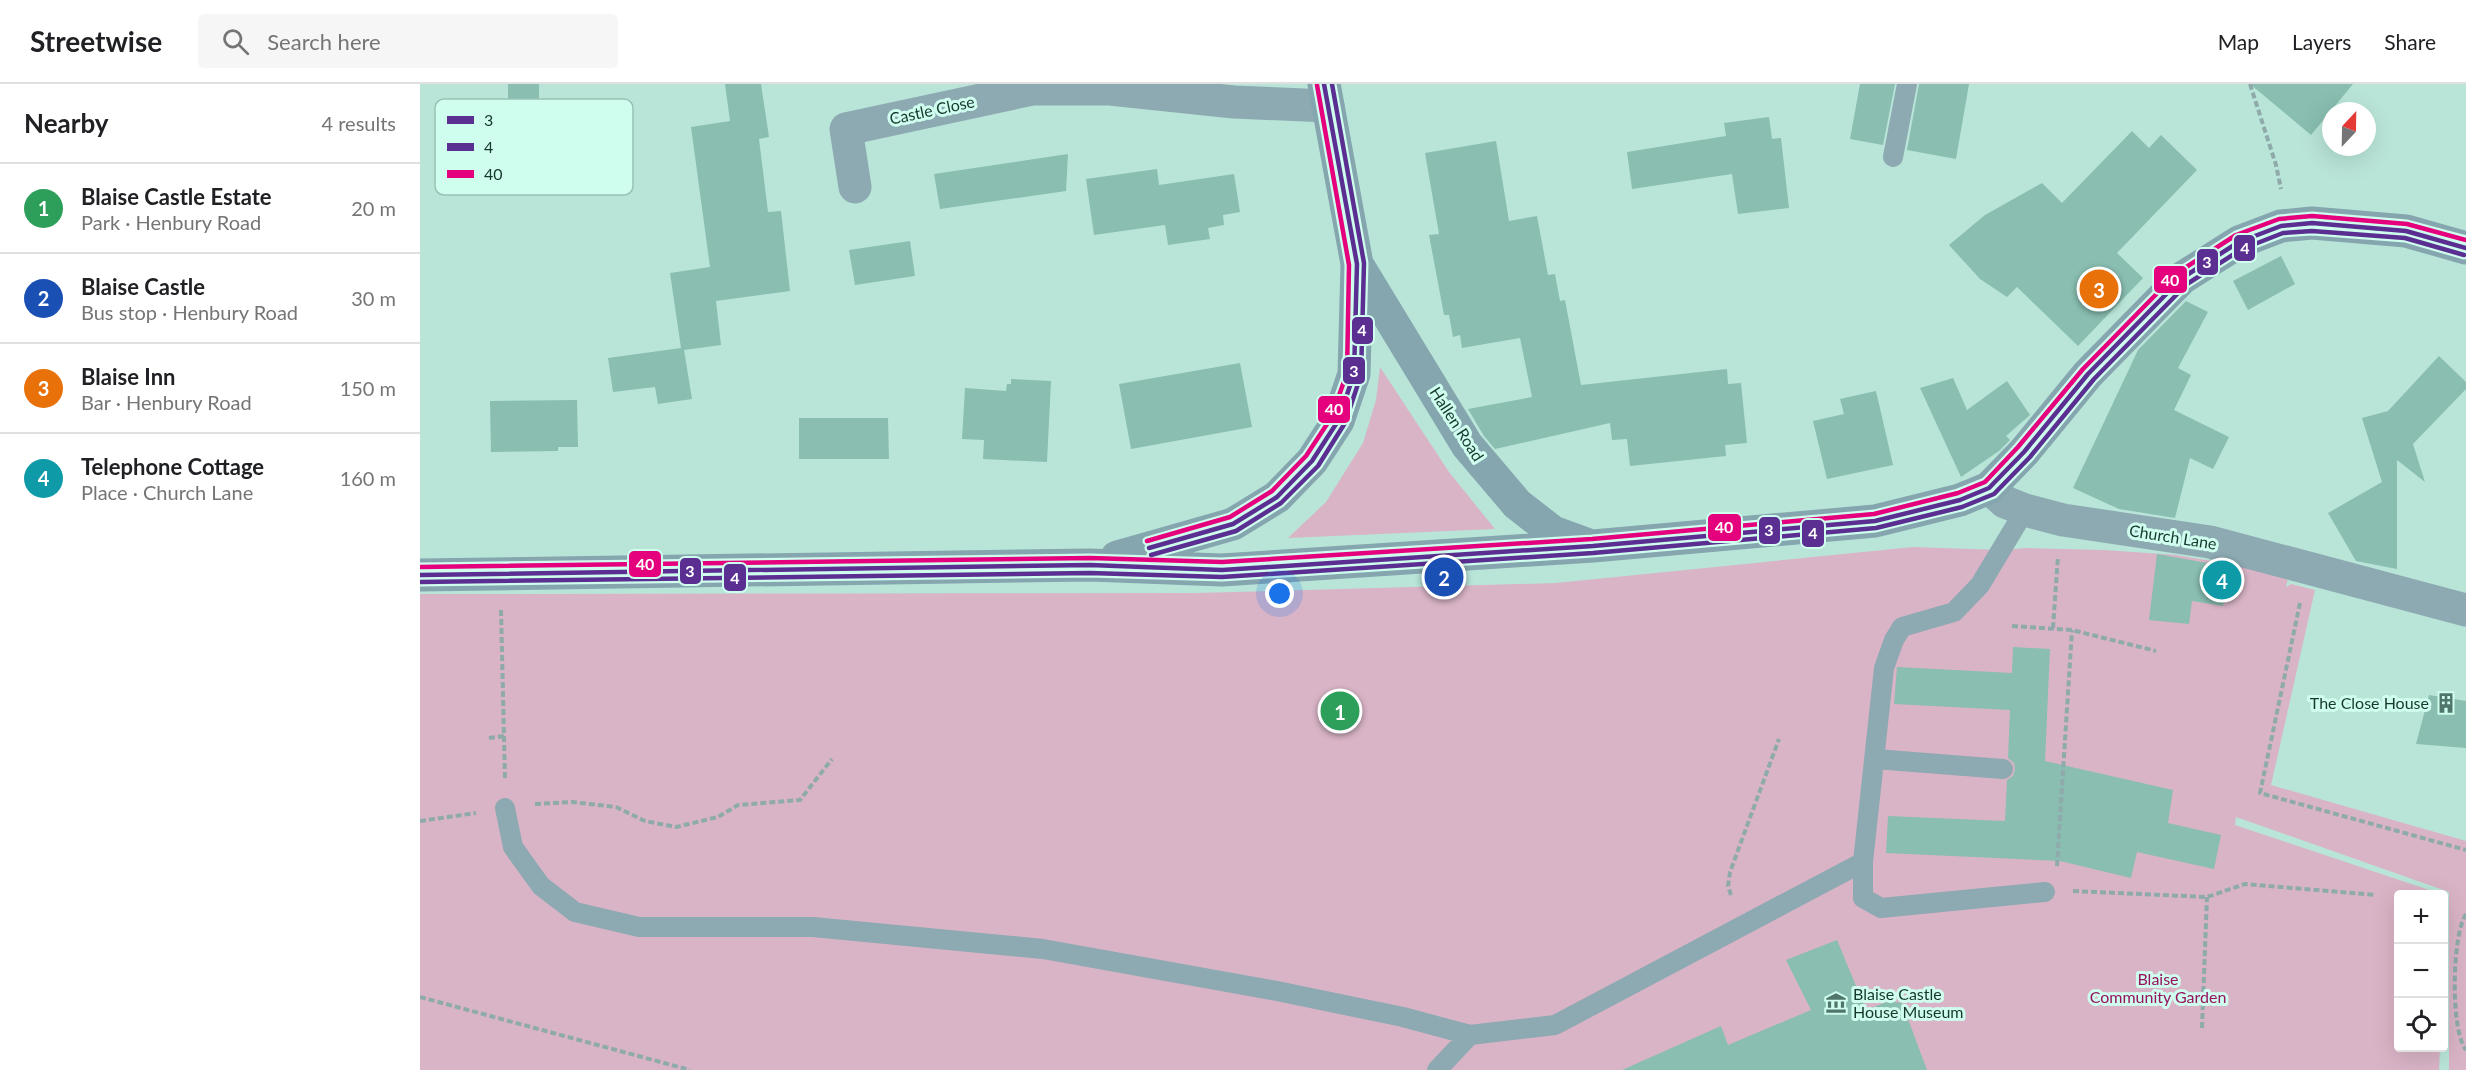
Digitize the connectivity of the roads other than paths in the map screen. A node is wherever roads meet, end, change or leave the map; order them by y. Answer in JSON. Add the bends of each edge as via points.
{"nodes":[{"id":1,"x":1907,"y":84,"type":"edge"},
{"id":2,"x":1326,"y":95,"type":"edge"},
{"id":3,"x":1893,"y":158,"type":"dead end"},
{"id":4,"x":855,"y":187,"type":"dead end"},
{"id":5,"x":2466,"y":248,"type":"edge"},
{"id":6,"x":1357,"y":264,"type":"junction"},
{"id":7,"x":1989,"y":488,"type":"junction"},
{"id":8,"x":2025,"y":510,"type":"junction"},
{"id":9,"x":1593,"y":546,"type":"junction"},
{"id":10,"x":1090,"y":565,"type":"junction"},
{"id":11,"x":420,"y":575,"type":"edge"},
{"id":12,"x":2466,"y":610,"type":"edge"},
{"id":13,"x":1875,"y":759,"type":"junction"},
{"id":14,"x":2003,"y":769,"type":"dead end"},
{"id":15,"x":505,"y":808,"type":"road end"},
{"id":16,"x":1863,"y":862,"type":"junction"},
{"id":17,"x":2050,"y":891,"type":"road end"},
{"id":18,"x":1470,"y":1035,"type":"junction"},
{"id":19,"x":1437,"y":1070,"type":"edge"}],
"edges":[{"from":1,"to":3,"type":"lane"},
{"from":2,"to":4,"type":"street","name":"Castle Close","via":[[1234,102],[1110,89],[1032,89],[846,129]]},
{"from":2,"to":6,"type":"main road","name":"Hallen Road"},
{"from":5,"to":7,"type":"main road","via":[[2406,231],[2312,223],[2281,226],[2239,242],[2182,278],[2088,374],[2064,386],[2024,452]]},
{"from":6,"to":9,"type":"main road","name":"Hallen Road","via":[[1467,445],[1517,504],[1553,532]]},
{"from":6,"to":10,"type":"main road","name":"Hallen Road","via":[[1354,374],[1338,422],[1312,461],[1277,497],[1233,524]]},
{"from":7,"to":8,"type":"street","name":"Church Lane","via":[[2005,502]]},
{"from":7,"to":9,"type":"main road","via":[[1960,500],[1875,521]]},
{"from":8,"to":12,"type":"street","name":"Church Lane","via":[[2063,520],[2210,542]]},
{"from":8,"to":13,"type":"lane","via":[[1980,585],[1954,612],[1902,627],[1884,668]]},
{"from":9,"to":10,"type":"main road","via":[[1222,570]]},
{"from":10,"to":11,"type":"main road"},
{"from":13,"to":14,"type":"lane"},
{"from":13,"to":16,"type":"lane"},
{"from":15,"to":18,"type":"lane","via":[[513,847],[542,886],[575,912],[639,927],[813,927],[1043,949],[1277,991]]},
{"from":16,"to":17,"type":"lane","via":[[1863,898],[1881,908]]},
{"from":16,"to":18,"type":"lane","via":[[1555,1024]]},
{"from":18,"to":19,"type":"lane"}]}
